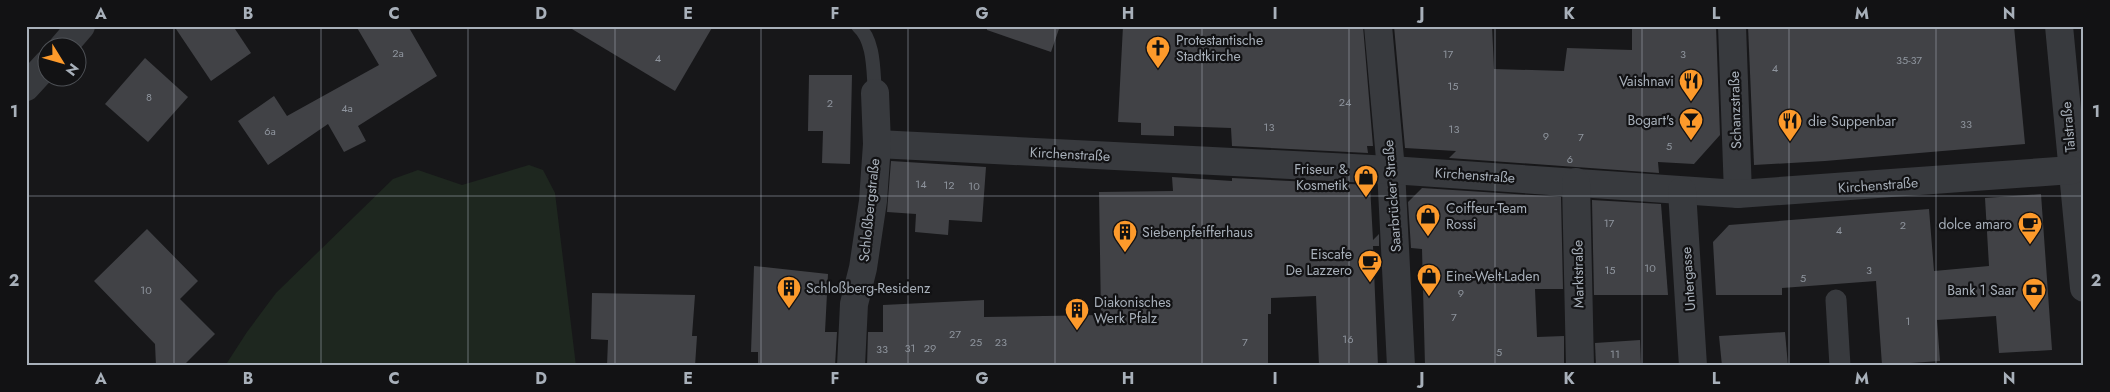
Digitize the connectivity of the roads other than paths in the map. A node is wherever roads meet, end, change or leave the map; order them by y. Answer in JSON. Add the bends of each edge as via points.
{"nodes":[{"id":1,"x":81,"y":26,"type":"edge"},
{"id":2,"x":858,"y":26,"type":"edge"},
{"id":3,"x":1378,"y":26,"type":"edge"},
{"id":4,"x":1732,"y":26,"type":"edge"},
{"id":5,"x":2059,"y":26,"type":"edge"},
{"id":6,"x":71,"y":38,"type":"edge"},
{"id":7,"x":38,"y":74,"type":"edge"},
{"id":8,"x":26,"y":87,"type":"edge"},
{"id":9,"x":874,"y":93,"type":"joint"},
{"id":10,"x":2075,"y":106,"type":"edge"},
{"id":11,"x":877,"y":144,"type":"junction"},
{"id":12,"x":1391,"y":170,"type":"junction"},
{"id":13,"x":2072,"y":170,"type":"junction"},
{"id":14,"x":1576,"y":182,"type":"junction"},
{"id":15,"x":1682,"y":191,"type":"junction"},
{"id":16,"x":1738,"y":194,"type":"junction"},
{"id":17,"x":2084,"y":288,"type":"edge"},
{"id":18,"x":1836,"y":300,"type":"dead end"},
{"id":19,"x":851,"y":366,"type":"edge"},
{"id":20,"x":1401,"y":366,"type":"edge"},
{"id":21,"x":1580,"y":366,"type":"edge"},
{"id":22,"x":1694,"y":366,"type":"edge"},
{"id":23,"x":1840,"y":366,"type":"edge"}],
"edges":[{"from":1,"to":6,"type":"street"},
{"from":2,"to":9,"type":"lane","via":[[865,32],[871,52]]},
{"from":3,"to":12,"type":"street","name":"Saarbrücker Straße"},
{"from":4,"to":16,"type":"street","name":"Schanzstraße"},
{"from":5,"to":10,"type":"street","name":"Talstraße"},
{"from":7,"to":8,"type":"street"},
{"from":9,"to":11,"type":"street","name":"Schloßbergstraße"},
{"from":10,"to":13,"type":"street","name":"Talstraße"},
{"from":11,"to":12,"type":"street","name":"Kirchenstraße"},
{"from":11,"to":19,"type":"street","name":"Schloßbergstraße","via":[[872,210],[854,304]]},
{"from":12,"to":14,"type":"street","name":"Kirchenstraße"},
{"from":12,"to":20,"type":"street","name":"Saarbrücker Straße"},
{"from":13,"to":16,"type":"street","name":"Kirchenstraße"},
{"from":13,"to":17,"type":"street","name":"Talstraße"},
{"from":14,"to":15,"type":"street","name":"Kirchenstraße"},
{"from":14,"to":21,"type":"street","name":"Marktstraße"},
{"from":15,"to":16,"type":"street","name":"Kirchenstraße"},
{"from":15,"to":22,"type":"street","name":"Untergasse"},
{"from":18,"to":23,"type":"street"}]}
